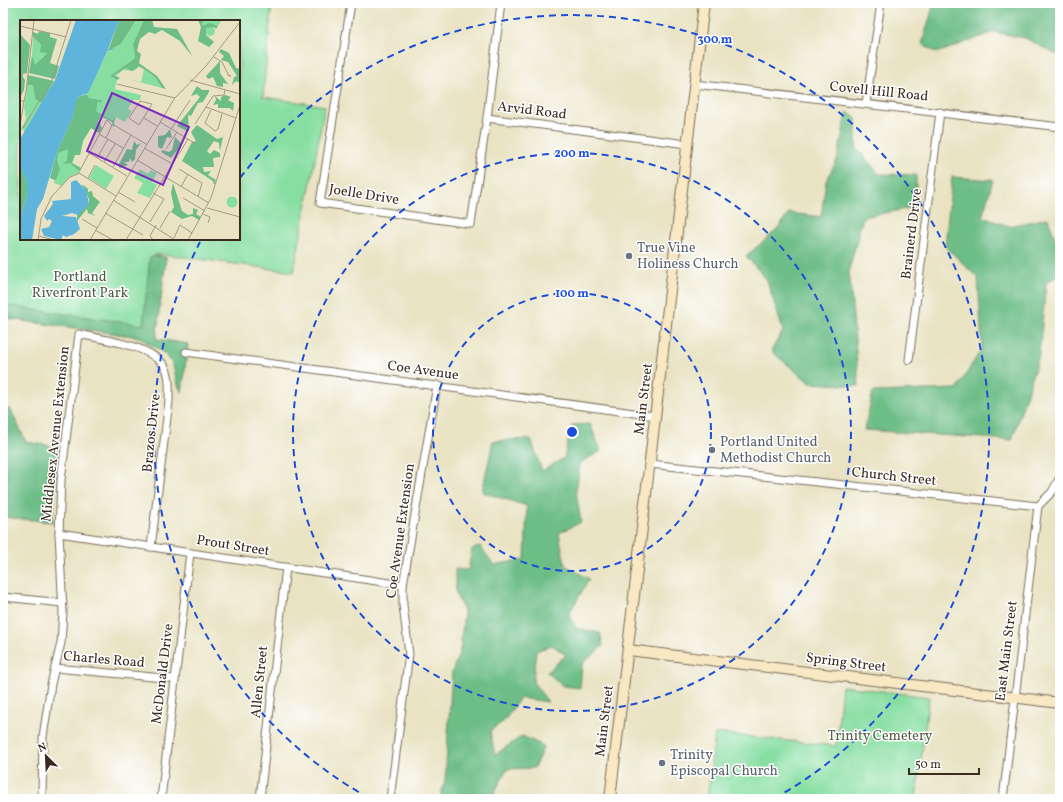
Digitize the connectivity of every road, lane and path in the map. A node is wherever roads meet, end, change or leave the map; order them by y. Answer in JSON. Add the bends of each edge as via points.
{"nodes":[{"id":1,"x":351,"y":3,"type":"edge"},
{"id":2,"x":501,"y":3,"type":"edge"},
{"id":3,"x":704,"y":3,"type":"edge"},
{"id":4,"x":881,"y":3,"type":"edge"},
{"id":5,"x":694,"y":84,"type":"junction"},
{"id":6,"x":866,"y":103,"type":"junction"},
{"id":7,"x":940,"y":112,"type":"junction"},
{"id":8,"x":487,"y":118,"type":"junction"},
{"id":9,"x":1060,"y":127,"type":"edge"},
{"id":10,"x":687,"y":144,"type":"junction"},
{"id":11,"x":79,"y":334,"type":"joint"},
{"id":12,"x":186,"y":352,"type":"dead end"},
{"id":13,"x":909,"y":360,"type":"dead end"},
{"id":14,"x":437,"y":386,"type":"junction"},
{"id":15,"x":656,"y":416,"type":"junction"},
{"id":16,"x":650,"y":464,"type":"junction"},
{"id":17,"x":1060,"y":477,"type":"edge"},
{"id":18,"x":1038,"y":506,"type":"junction"},
{"id":19,"x":59,"y":533,"type":"junction"},
{"id":20,"x":151,"y":547,"type":"junction"},
{"id":21,"x":190,"y":553,"type":"junction"},
{"id":22,"x":286,"y":567,"type":"junction"},
{"id":23,"x":403,"y":585,"type":"junction"},
{"id":24,"x":3,"y":597,"type":"edge"},
{"id":25,"x":62,"y":603,"type":"junction"},
{"id":26,"x":628,"y":650,"type":"junction"},
{"id":27,"x":55,"y":668,"type":"junction"},
{"id":28,"x":175,"y":679,"type":"junction"},
{"id":29,"x":1015,"y":697,"type":"junction"},
{"id":30,"x":1060,"y":704,"type":"edge"},
{"id":31,"x":42,"y":799,"type":"edge"},
{"id":32,"x":161,"y":799,"type":"edge"},
{"id":33,"x":260,"y":799,"type":"edge"},
{"id":34,"x":390,"y":799,"type":"edge"},
{"id":35,"x":610,"y":799,"type":"edge"},
{"id":36,"x":1003,"y":799,"type":"edge"}],
"edges":[{"from":1,"to":8,"type":"street","name":"Joelle Drive","via":[[320,203],[471,224]]},
{"from":2,"to":8,"type":"street","name":"Arvid Road"},
{"from":3,"to":5,"type":"main road","name":"Main Street"},
{"from":4,"to":6,"type":"street"},
{"from":5,"to":6,"type":"street","name":"Covell Hill Road"},
{"from":5,"to":10,"type":"main road","name":"Main Street"},
{"from":6,"to":7,"type":"street","name":"Covell Hill Road"},
{"from":7,"to":9,"type":"street","name":"Covell Hill Road"},
{"from":7,"to":13,"type":"street","name":"Brainerd Drive"},
{"from":8,"to":10,"type":"street","name":"Arvid Road"},
{"from":10,"to":15,"type":"main road","name":"Main Street"},
{"from":11,"to":19,"type":"street","name":"Middlesex Avenue Extension","via":[[62,480]]},
{"from":11,"to":20,"type":"street","name":"Brazos Drive","via":[[133,346],[149,353],[164,365],[169,382],[169,401]]},
{"from":12,"to":14,"type":"street","name":"Coe Avenue"},
{"from":14,"to":15,"type":"street","name":"Coe Avenue"},
{"from":14,"to":23,"type":"street","name":"Coe Avenue Extension"},
{"from":15,"to":16,"type":"main road","name":"Main Street"},
{"from":16,"to":18,"type":"street","name":"Church Street"},
{"from":16,"to":26,"type":"main road","name":"Main Street"},
{"from":17,"to":18,"type":"street","via":[[1052,492]]},
{"from":18,"to":29,"type":"street","name":"East Main Street"},
{"from":19,"to":20,"type":"street","name":"Prout Street"},
{"from":19,"to":25,"type":"street","name":"Middlesex Avenue Extension"},
{"from":20,"to":21,"type":"street","name":"Prout Street"},
{"from":21,"to":22,"type":"street","name":"Prout Street"},
{"from":21,"to":28,"type":"street","name":"McDonald Drive"},
{"from":22,"to":23,"type":"street","name":"Prout Street"},
{"from":22,"to":33,"type":"street","name":"Allen Street"},
{"from":23,"to":34,"type":"street","name":"Coe Avenue Extension","via":[[409,654]]},
{"from":24,"to":25,"type":"street"},
{"from":25,"to":27,"type":"street","name":"Middlesex Avenue Extension","via":[[61,643]]},
{"from":26,"to":29,"type":"main road","name":"Spring Street"},
{"from":26,"to":35,"type":"main road","name":"Main Street"},
{"from":27,"to":28,"type":"street","name":"Charles Road"},
{"from":27,"to":31,"type":"street","name":"Middlesex Avenue Extension","via":[[43,738]]},
{"from":28,"to":32,"type":"street","name":"McDonald Drive"},
{"from":29,"to":30,"type":"main road","name":"Spring Street"},
{"from":29,"to":36,"type":"street","name":"East Main Street"}]}
